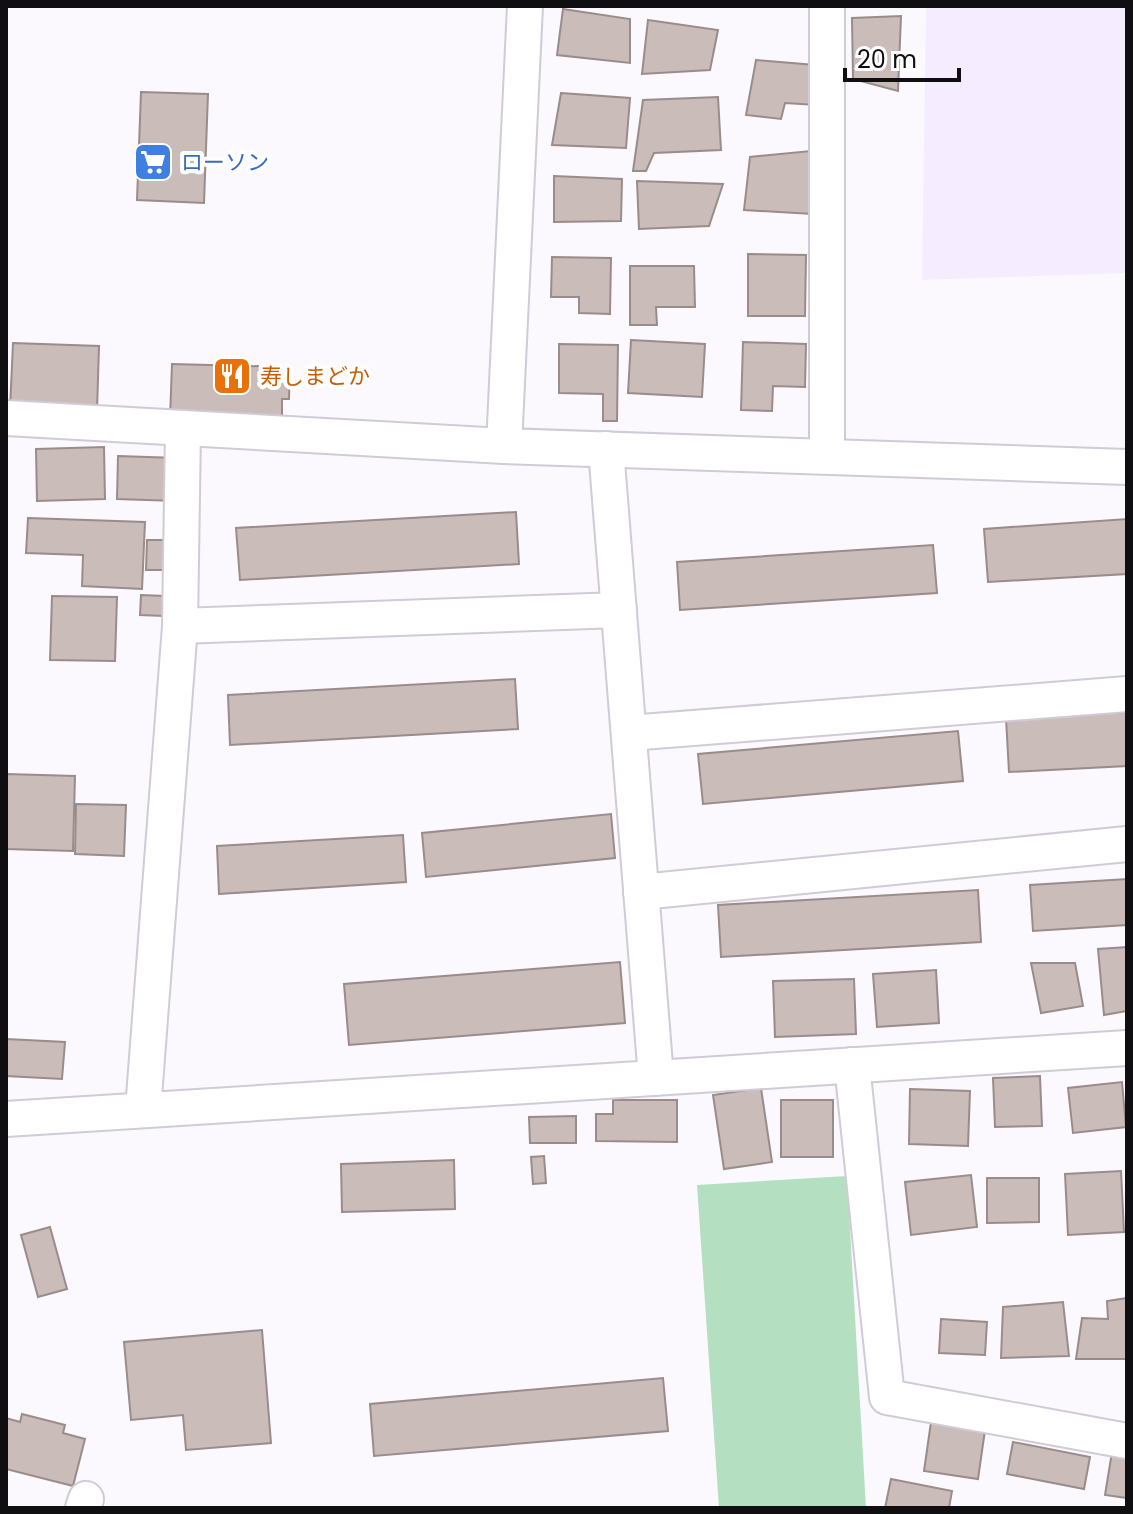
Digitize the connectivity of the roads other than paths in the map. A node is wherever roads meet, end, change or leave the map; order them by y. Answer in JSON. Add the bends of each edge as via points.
{"nodes":[{"id":1,"x":525,"y":6,"type":"edge"},
{"id":2,"x":827,"y":6,"type":"edge"},
{"id":3,"x":6,"y":418,"type":"edge"},
{"id":4,"x":183,"y":430,"type":"junction"},
{"id":5,"x":504,"y":446,"type":"junction"},
{"id":6,"x":606,"y":449,"type":"junction"},
{"id":7,"x":827,"y":456,"type":"junction"},
{"id":8,"x":1127,"y":467,"type":"edge"},
{"id":9,"x":619,"y":610,"type":"junction"},
{"id":10,"x":180,"y":626,"type":"junction"},
{"id":11,"x":1127,"y":694,"type":"edge"},
{"id":12,"x":629,"y":733,"type":"junction"},
{"id":13,"x":1127,"y":844,"type":"edge"},
{"id":14,"x":641,"y":892,"type":"junction"},
{"id":15,"x":1127,"y":1048,"type":"edge"},
{"id":16,"x":852,"y":1065,"type":"junction"},
{"id":17,"x":656,"y":1078,"type":"junction"},
{"id":18,"x":143,"y":1110,"type":"junction"},
{"id":19,"x":6,"y":1119,"type":"edge"},
{"id":20,"x":1127,"y":1441,"type":"edge"}],
"edges":[{"from":1,"to":5,"type":"street"},
{"from":2,"to":7,"type":"street"},
{"from":3,"to":4,"type":"street"},
{"from":4,"to":5,"type":"street"},
{"from":4,"to":10,"type":"street"},
{"from":5,"to":6,"type":"street"},
{"from":6,"to":7,"type":"street"},
{"from":6,"to":9,"type":"street"},
{"from":7,"to":8,"type":"street"},
{"from":9,"to":10,"type":"street"},
{"from":9,"to":12,"type":"street"},
{"from":10,"to":18,"type":"street"},
{"from":11,"to":12,"type":"street"},
{"from":12,"to":14,"type":"street"},
{"from":13,"to":14,"type":"street"},
{"from":14,"to":17,"type":"street"},
{"from":15,"to":16,"type":"street"},
{"from":16,"to":17,"type":"street"},
{"from":16,"to":20,"type":"street","via":[[887,1397]]},
{"from":17,"to":18,"type":"street"},
{"from":18,"to":19,"type":"street"}]}
